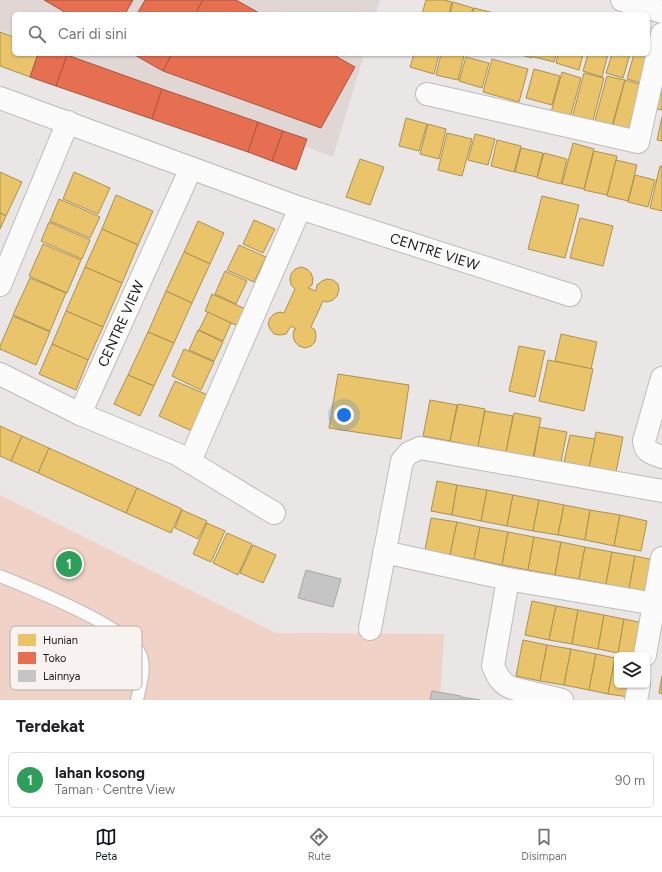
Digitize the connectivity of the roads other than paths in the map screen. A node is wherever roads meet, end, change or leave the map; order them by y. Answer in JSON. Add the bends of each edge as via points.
{"nodes":[{"id":1,"x":622,"y":0,"type":"edge"},
{"id":2,"x":662,"y":12,"type":"edge"},
{"id":3,"x":662,"y":34,"type":"edge"},
{"id":4,"x":427,"y":94,"type":"dead end"},
{"id":5,"x":0,"y":98,"type":"edge"},
{"id":6,"x":68,"y":122,"type":"junction"},
{"id":7,"x":191,"y":168,"type":"junction"},
{"id":8,"x":300,"y":208,"type":"junction"},
{"id":9,"x":0,"y":285,"type":"edge"},
{"id":10,"x":570,"y":295,"type":"dead end"},
{"id":11,"x":0,"y":374,"type":"edge"},
{"id":12,"x":662,"y":378,"type":"edge"},
{"id":13,"x":80,"y":414,"type":"junction"},
{"id":14,"x":662,"y":457,"type":"edge"},
{"id":15,"x":190,"y":461,"type":"junction"},
{"id":16,"x":662,"y":491,"type":"edge"},
{"id":17,"x":274,"y":513,"type":"dead end"},
{"id":18,"x":384,"y":552,"type":"junction"},
{"id":19,"x":662,"y":558,"type":"edge"},
{"id":20,"x":0,"y":576,"type":"edge"},
{"id":21,"x":508,"y":580,"type":"junction"},
{"id":22,"x":655,"y":604,"type":"junction"},
{"id":23,"x":108,"y":626,"type":"edge"},
{"id":24,"x":370,"y":629,"type":"dead end"},
{"id":25,"x":646,"y":652,"type":"edge"},
{"id":26,"x":142,"y":659,"type":"edge"},
{"id":27,"x":142,"y":677,"type":"edge"},
{"id":28,"x":638,"y":688,"type":"edge"},
{"id":29,"x":140,"y":690,"type":"edge"},
{"id":30,"x":138,"y":700,"type":"edge"},
{"id":31,"x":562,"y":700,"type":"edge"},
{"id":32,"x":636,"y":700,"type":"edge"}],
"edges":[{"from":1,"to":2,"type":"street"},
{"from":3,"to":4,"type":"street","via":[[638,142]]},
{"from":5,"to":6,"type":"street","name":"CENTRE VIEW"},
{"from":6,"to":7,"type":"street","name":"CENTRE VIEW"},
{"from":6,"to":9,"type":"street"},
{"from":7,"to":8,"type":"street","name":"CENTRE VIEW"},
{"from":7,"to":13,"type":"street","name":"CENTRE VIEW"},
{"from":8,"to":10,"type":"street","name":"CENTRE VIEW"},
{"from":8,"to":15,"type":"street"},
{"from":11,"to":13,"type":"street"},
{"from":12,"to":14,"type":"street","via":[[644,441],[644,448],[647,451]]},
{"from":13,"to":15,"type":"street"},
{"from":15,"to":17,"type":"street"},
{"from":16,"to":18,"type":"street","via":[[420,448],[408,453],[402,461]]},
{"from":18,"to":21,"type":"street"},
{"from":18,"to":24,"type":"street"},
{"from":19,"to":22,"type":"street"},
{"from":20,"to":23,"type":"lane"},
{"from":21,"to":22,"type":"street"},
{"from":21,"to":31,"type":"street","via":[[493,666],[495,672],[504,685]]},
{"from":22,"to":25,"type":"street"},
{"from":26,"to":27,"type":"lane"},
{"from":28,"to":32,"type":"street"},
{"from":29,"to":30,"type":"lane"}]}
